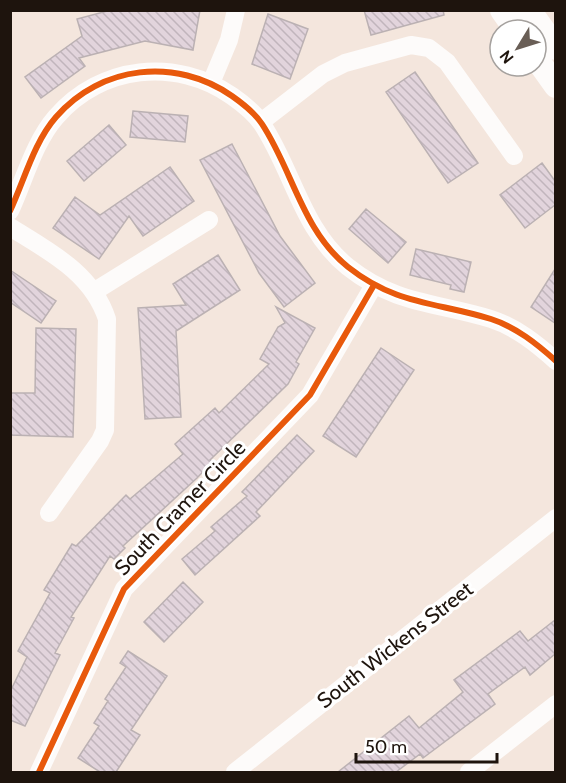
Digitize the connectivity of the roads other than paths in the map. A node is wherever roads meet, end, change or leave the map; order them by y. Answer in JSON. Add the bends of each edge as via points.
{"nodes":[{"id":1,"x":236,"y":10,"type":"edge"},
{"id":2,"x":529,"y":10,"type":"edge"},
{"id":3,"x":555,"y":48,"type":"edge"},
{"id":4,"x":211,"y":83,"type":"junction"},
{"id":5,"x":261,"y":122,"type":"junction"},
{"id":6,"x":514,"y":156,"type":"dead end"},
{"id":7,"x":10,"y":211,"type":"edge"},
{"id":8,"x":209,"y":220,"type":"dead end"},
{"id":9,"x":10,"y":227,"type":"edge"},
{"id":10,"x":374,"y":285,"type":"junction"},
{"id":11,"x":95,"y":291,"type":"junction"},
{"id":12,"x":555,"y":361,"type":"edge"},
{"id":13,"x":49,"y":513,"type":"dead end"},
{"id":14,"x":555,"y":518,"type":"edge"},
{"id":15,"x":555,"y":704,"type":"edge"},
{"id":16,"x":39,"y":772,"type":"edge"},
{"id":17,"x":235,"y":772,"type":"edge"},
{"id":18,"x":469,"y":772,"type":"edge"}],
"edges":[{"from":1,"to":4,"type":"street","via":[[229,40]]},
{"from":2,"to":3,"type":"main road"},
{"from":4,"to":5,"type":"street","via":[[238,100]]},
{"from":4,"to":7,"type":"street","via":[[176,72],[144,71],[113,78],[79,95],[45,132]]},
{"from":5,"to":6,"type":"street","via":[[333,68],[401,47],[419,46],[438,53],[447,62]]},
{"from":5,"to":10,"type":"street","via":[[322,240],[348,267]]},
{"from":8,"to":11,"type":"street"},
{"from":9,"to":11,"type":"street","via":[[75,270]]},
{"from":10,"to":12,"type":"street","via":[[416,303],[492,320],[528,338]]},
{"from":10,"to":16,"type":"street","name":"South Cramer Circle","via":[[310,394],[124,589]]},
{"from":11,"to":13,"type":"street","via":[[107,319],[105,430]]},
{"from":14,"to":17,"type":"street","name":"South Wickens Street"},
{"from":15,"to":18,"type":"street"}]}
